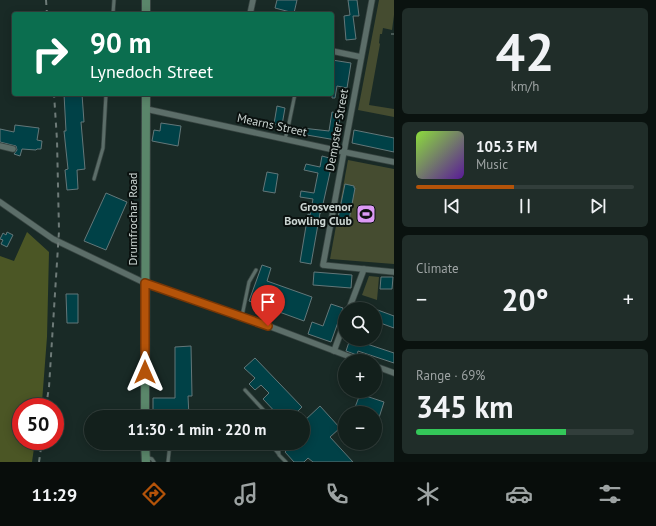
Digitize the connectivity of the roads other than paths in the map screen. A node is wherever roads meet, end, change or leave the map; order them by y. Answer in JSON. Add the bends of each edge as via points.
{"nodes":[{"id":1,"x":114,"y":0,"type":"edge"},
{"id":2,"x":146,"y":0,"type":"edge"},
{"id":3,"x":253,"y":0,"type":"edge"},
{"id":4,"x":372,"y":0,"type":"edge"},
{"id":5,"x":113,"y":12,"type":"edge"},
{"id":6,"x":146,"y":12,"type":"edge"},
{"id":7,"x":250,"y":12,"type":"edge"},
{"id":8,"x":334,"y":51,"type":"edge"},
{"id":9,"x":361,"y":57,"type":"junction"},
{"id":10,"x":106,"y":96,"type":"edge"},
{"id":11,"x":146,"y":96,"type":"edge"},
{"id":12,"x":294,"y":96,"type":"edge"},
{"id":13,"x":146,"y":109,"type":"junction"},
{"id":14,"x":285,"y":139,"type":"junction"},
{"id":15,"x":0,"y":146,"type":"edge"},
{"id":16,"x":14,"y":149,"type":"dead end"},
{"id":17,"x":344,"y":152,"type":"junction"},
{"id":18,"x":394,"y":162,"type":"edge"},
{"id":19,"x":94,"y":179,"type":"dead end"},
{"id":20,"x":0,"y":202,"type":"edge"},
{"id":21,"x":364,"y":269,"type":"junction"},
{"id":22,"x":256,"y":270,"type":"dead end"},
{"id":23,"x":394,"y":272,"type":"edge"},
{"id":24,"x":145,"y":283,"type":"junction"},
{"id":25,"x":352,"y":302,"type":"edge"},
{"id":26,"x":242,"y":316,"type":"junction"},
{"id":27,"x":338,"y":340,"type":"edge"},
{"id":28,"x":334,"y":351,"type":"junction"},
{"id":29,"x":342,"y":354,"type":"edge"},
{"id":30,"x":382,"y":369,"type":"edge"},
{"id":31,"x":394,"y":373,"type":"edge"},
{"id":32,"x":245,"y":390,"type":"dead end"},
{"id":33,"x":145,"y":410,"type":"edge"},
{"id":34,"x":264,"y":410,"type":"edge"},
{"id":35,"x":169,"y":450,"type":"edge"},
{"id":36,"x":275,"y":450,"type":"edge"},
{"id":37,"x":279,"y":450,"type":"edge"},
{"id":38,"x":279,"y":455,"type":"junction"},
{"id":39,"x":146,"y":459,"type":"edge"},
{"id":40,"x":154,"y":462,"type":"edge"},
{"id":41,"x":168,"y":462,"type":"edge"},
{"id":42,"x":286,"y":462,"type":"edge"}],
"edges":[{"from":1,"to":5,"type":"lane"},
{"from":2,"to":6,"type":"main road"},
{"from":3,"to":7,"type":"street"},
{"from":4,"to":9,"type":"street","name":"Dempster Street"},
{"from":8,"to":9,"type":"street"},
{"from":9,"to":17,"type":"street","name":"Dempster Street"},
{"from":10,"to":19,"type":"lane","via":[[103,148]]},
{"from":11,"to":13,"type":"main road","name":"Drumfrochar Road"},
{"from":12,"to":14,"type":"lane"},
{"from":13,"to":14,"type":"street","name":"Mearns Street"},
{"from":13,"to":24,"type":"main road","name":"Drumfrochar Road"},
{"from":14,"to":17,"type":"street","name":"Mearns Street"},
{"from":15,"to":16,"type":"street"},
{"from":17,"to":18,"type":"street","name":"Mearns Street"},
{"from":17,"to":21,"type":"street","name":"Dempster Street","via":[[323,265]]},
{"from":20,"to":24,"type":"street","via":[[53,239]]},
{"from":21,"to":23,"type":"street"},
{"from":21,"to":25,"type":"street"},
{"from":22,"to":26,"type":"lane","via":[[249,282]]},
{"from":24,"to":26,"type":"street"},
{"from":24,"to":33,"type":"main road","name":"Drumfrochar Road"},
{"from":26,"to":28,"type":"street"},
{"from":27,"to":28,"type":"street"},
{"from":28,"to":29,"type":"street"},
{"from":30,"to":31,"type":"street"},
{"from":32,"to":34,"type":"lane"},
{"from":35,"to":41,"type":"lane"},
{"from":36,"to":38,"type":"lane"},
{"from":37,"to":38,"type":"lane"},
{"from":38,"to":42,"type":"lane"},
{"from":39,"to":40,"type":"lane","via":[[152,459]]}]}
